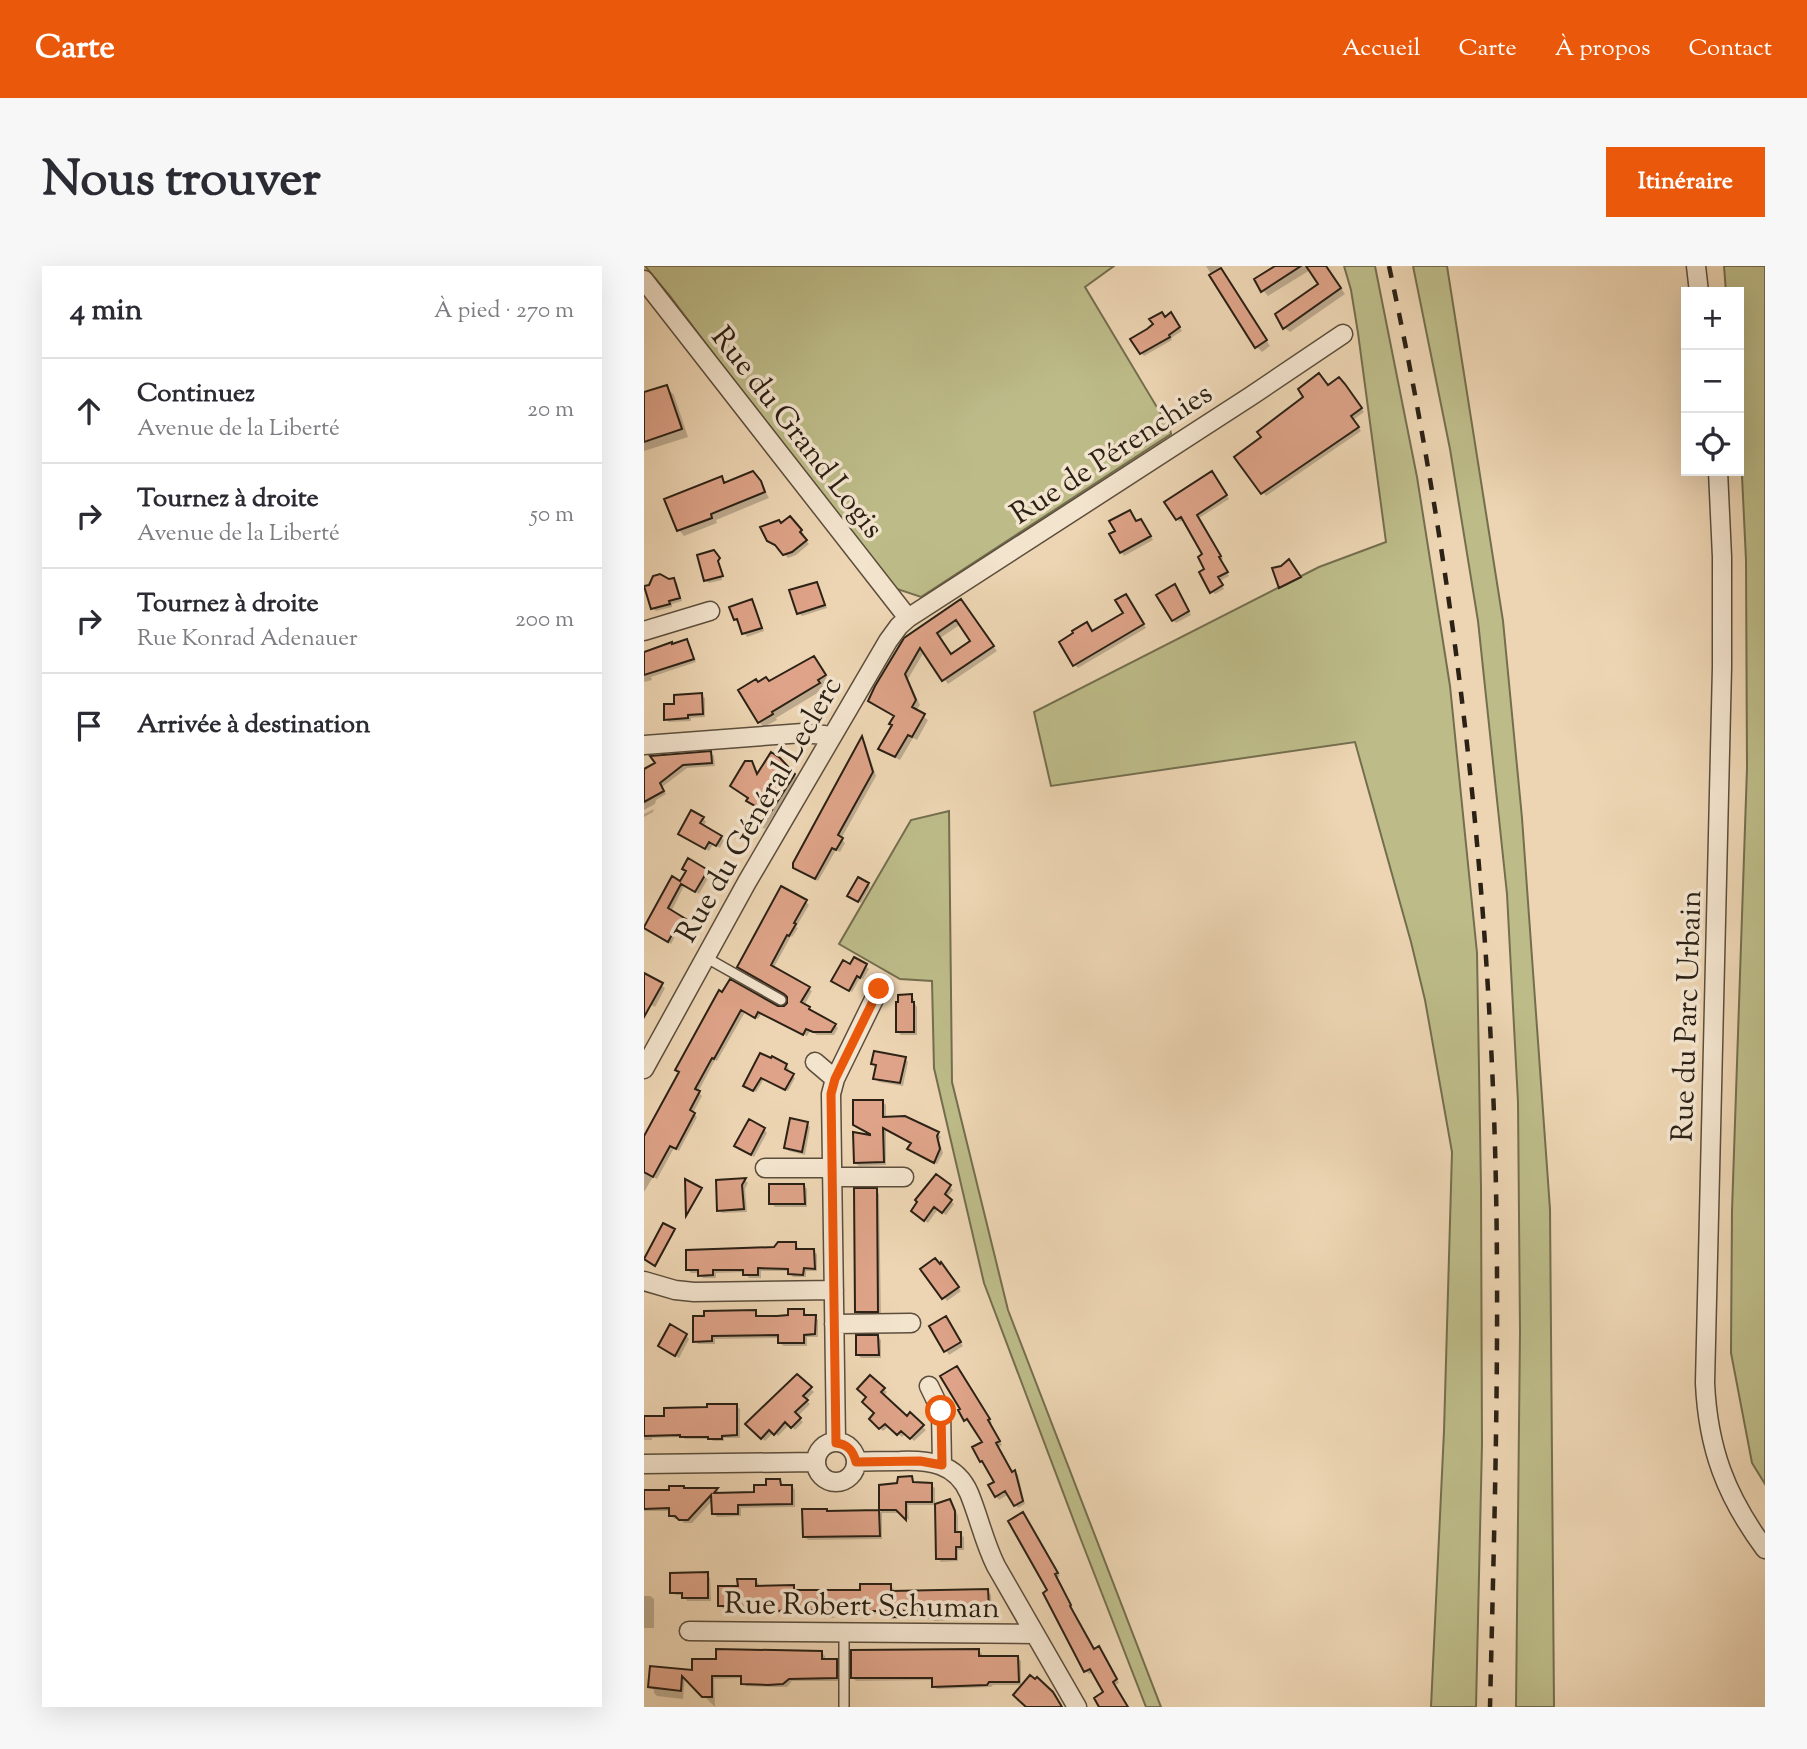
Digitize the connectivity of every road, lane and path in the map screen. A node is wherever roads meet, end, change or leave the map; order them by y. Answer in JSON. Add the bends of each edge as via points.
{"nodes":[{"id":1,"x":1696,"y":266,"type":"edge"},
{"id":2,"x":644,"y":280,"type":"edge"},
{"id":3,"x":1698,"y":287,"type":"edge"},
{"id":4,"x":1343,"y":334,"type":"dead end"},
{"id":5,"x":1718,"y":476,"type":"edge"},
{"id":6,"x":710,"y":611,"type":"dead end"},
{"id":7,"x":908,"y":618,"type":"junction"},
{"id":8,"x":644,"y":631,"type":"edge"},
{"id":9,"x":831,"y":737,"type":"junction"},
{"id":10,"x":644,"y":745,"type":"edge"},
{"id":11,"x":705,"y":957,"type":"junction"},
{"id":12,"x":879,"y":989,"type":"dead end"},
{"id":13,"x":781,"y":1000,"type":"dead end"},
{"id":14,"x":815,"y":1062,"type":"dead end"},
{"id":15,"x":644,"y":1069,"type":"edge"},
{"id":16,"x":835,"y":1079,"type":"junction"},
{"id":17,"x":765,"y":1168,"type":"dead end"},
{"id":18,"x":832,"y":1173,"type":"junction"},
{"id":19,"x":904,"y":1177,"type":"dead end"},
{"id":20,"x":644,"y":1281,"type":"edge"},
{"id":21,"x":834,"y":1290,"type":"junction"},
{"id":22,"x":911,"y":1323,"type":"dead end"},
{"id":23,"x":834,"y":1324,"type":"junction"},
{"id":24,"x":929,"y":1386,"type":"dead end"},
{"id":25,"x":836,"y":1443,"type":"junction"},
{"id":26,"x":816,"y":1462,"type":"junction"},
{"id":27,"x":856,"y":1462,"type":"junction"},
{"id":28,"x":644,"y":1464,"type":"edge"},
{"id":29,"x":942,"y":1465,"type":"junction"},
{"id":30,"x":1765,"y":1549,"type":"edge"},
{"id":31,"x":689,"y":1631,"type":"dead end"},
{"id":32,"x":844,"y":1633,"type":"junction"},
{"id":33,"x":1035,"y":1634,"type":"junction"},
{"id":34,"x":844,"y":1707,"type":"edge"},
{"id":35,"x":1077,"y":1707,"type":"edge"}],
"edges":[{"from":1,"to":3,"type":"street"},
{"from":2,"to":7,"type":"street","name":"Rue du Grand Logis"},
{"from":4,"to":7,"type":"street","name":"Rue de Pérenchies"},
{"from":5,"to":30,"type":"street","name":"Rue du Parc Urbain","via":[[1723,667],[1706,1394],[1721,1469],[1739,1512]]},
{"from":6,"to":8,"type":"street"},
{"from":7,"to":9,"type":"street","name":"Rue du Général Leclerc","via":[[888,641]]},
{"from":9,"to":10,"type":"street","via":[[803,733]]},
{"from":9,"to":11,"type":"street","name":"Rue du Général Leclerc"},
{"from":11,"to":13,"type":"lane"},
{"from":11,"to":15,"type":"street","name":"Rue du Général Leclerc"},
{"from":12,"to":16,"type":"street"},
{"from":14,"to":16,"type":"street"},
{"from":16,"to":18,"type":"street","via":[[831,1094]]},
{"from":17,"to":18,"type":"street"},
{"from":18,"to":19,"type":"street"},
{"from":18,"to":21,"type":"street"},
{"from":20,"to":21,"type":"street","via":[[694,1292]]},
{"from":21,"to":23,"type":"street"},
{"from":22,"to":23,"type":"street"},
{"from":23,"to":25,"type":"street"},
{"from":24,"to":29,"type":"street","via":[[942,1417]]},
{"from":25,"to":26,"type":"street","via":[[822,1448]]},
{"from":25,"to":27,"type":"street","via":[[852,1450]]},
{"from":26,"to":27,"type":"street","via":[[823,1478],[833,1482],[845,1480]]},
{"from":26,"to":28,"type":"street"},
{"from":27,"to":29,"type":"street"},
{"from":29,"to":33,"type":"street","via":[[953,1471],[969,1492],[989,1553]]},
{"from":31,"to":32,"type":"street","name":"Rue Robert Schuman"},
{"from":32,"to":33,"type":"street","name":"Rue Robert Schuman"},
{"from":32,"to":34,"type":"lane"},
{"from":33,"to":35,"type":"street"}]}
